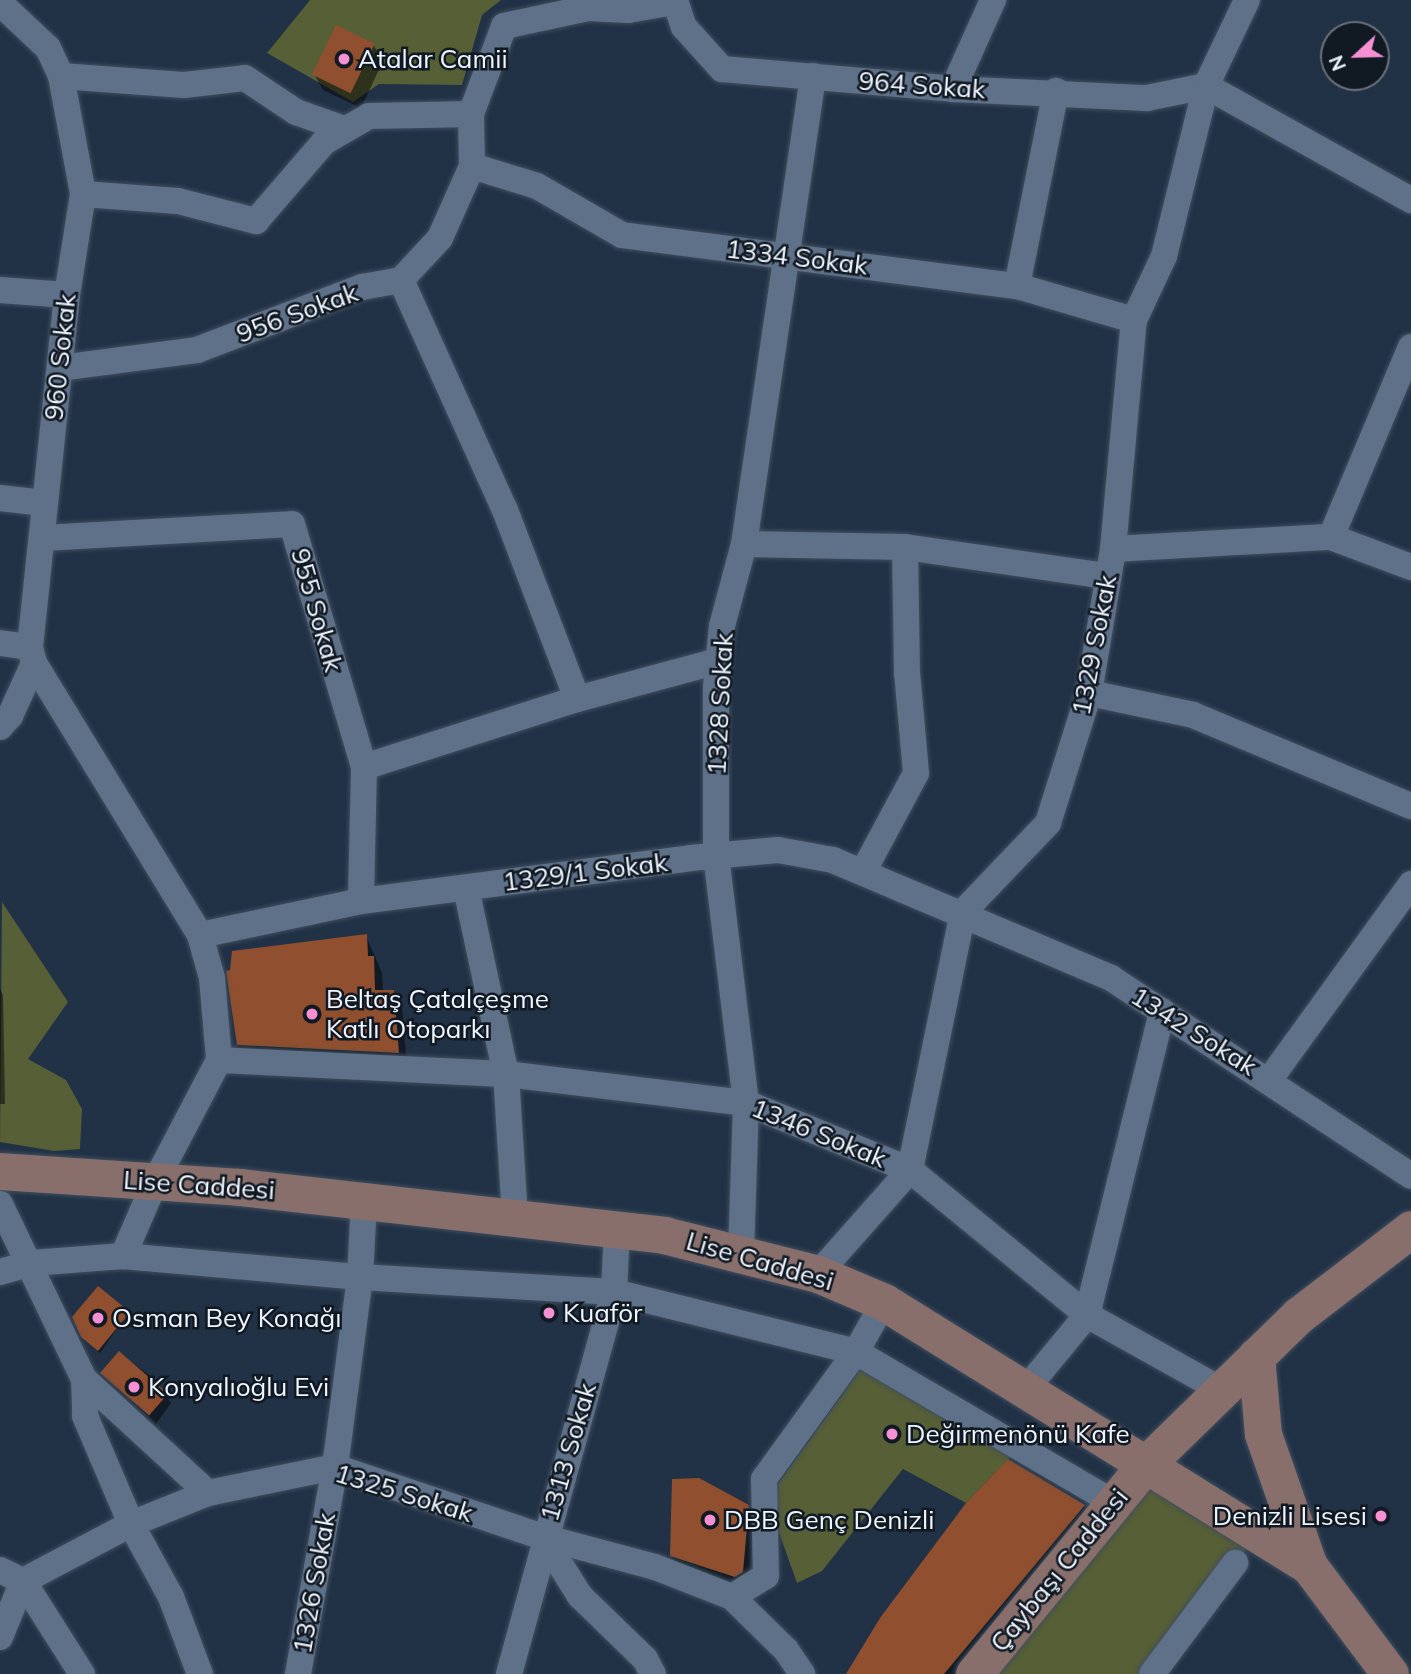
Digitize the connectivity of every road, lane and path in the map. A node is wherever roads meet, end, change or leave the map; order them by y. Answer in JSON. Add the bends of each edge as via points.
{"nodes":[{"id":1,"x":993,"y":0,"type":"edge"},
{"id":2,"x":1247,"y":0,"type":"edge"},
{"id":3,"x":674,"y":1,"type":"edge"},
{"id":4,"x":0,"y":3,"type":"edge"},
{"id":5,"x":61,"y":76,"type":"junction"},
{"id":6,"x":813,"y":76,"type":"junction"},
{"id":7,"x":1206,"y":86,"type":"junction"},
{"id":8,"x":953,"y":89,"type":"junction"},
{"id":9,"x":1056,"y":91,"type":"junction"},
{"id":10,"x":471,"y":114,"type":"junction"},
{"id":11,"x":344,"y":129,"type":"junction"},
{"id":12,"x":472,"y":166,"type":"junction"},
{"id":13,"x":83,"y":194,"type":"junction"},
{"id":14,"x":1411,"y":200,"type":"edge"},
{"id":15,"x":786,"y":256,"type":"junction"},
{"id":16,"x":401,"y":280,"type":"junction"},
{"id":17,"x":1017,"y":286,"type":"junction"},
{"id":18,"x":0,"y":289,"type":"edge"},
{"id":19,"x":67,"y":295,"type":"junction"},
{"id":20,"x":1134,"y":320,"type":"junction"},
{"id":21,"x":1411,"y":347,"type":"edge"},
{"id":22,"x":60,"y":368,"type":"junction"},
{"id":23,"x":0,"y":498,"type":"edge"},
{"id":24,"x":44,"y":503,"type":"junction"},
{"id":25,"x":1331,"y":537,"type":"junction"},
{"id":26,"x":43,"y":538,"type":"junction"},
{"id":27,"x":744,"y":544,"type":"junction"},
{"id":28,"x":905,"y":547,"type":"junction"},
{"id":29,"x":1113,"y":549,"type":"junction"},
{"id":30,"x":1411,"y":567,"type":"edge"},
{"id":31,"x":1107,"y":576,"type":"junction"},
{"id":32,"x":0,"y":643,"type":"edge"},
{"id":33,"x":32,"y":655,"type":"junction"},
{"id":34,"x":718,"y":660,"type":"junction"},
{"id":35,"x":1090,"y":693,"type":"junction"},
{"id":36,"x":577,"y":699,"type":"junction"},
{"id":37,"x":0,"y":727,"type":"edge"},
{"id":38,"x":364,"y":767,"type":"junction"},
{"id":39,"x":1411,"y":806,"type":"edge"},
{"id":40,"x":716,"y":856,"type":"junction"},
{"id":41,"x":863,"y":872,"type":"junction"},
{"id":42,"x":466,"y":888,"type":"junction"},
{"id":43,"x":1410,"y":888,"type":"edge"},
{"id":44,"x":361,"y":901,"type":"junction"},
{"id":45,"x":963,"y":912,"type":"junction"},
{"id":46,"x":200,"y":935,"type":"junction"},
{"id":47,"x":1163,"y":1011,"type":"junction"},
{"id":48,"x":219,"y":1060,"type":"junction"},
{"id":49,"x":506,"y":1074,"type":"junction"},
{"id":50,"x":1270,"y":1079,"type":"junction"},
{"id":51,"x":746,"y":1103,"type":"junction"},
{"id":52,"x":911,"y":1170,"type":"junction"},
{"id":53,"x":0,"y":1171,"type":"edge"},
{"id":54,"x":1411,"y":1175,"type":"edge"},
{"id":55,"x":155,"y":1182,"type":"junction"},
{"id":56,"x":364,"y":1200,"type":"junction"},
{"id":57,"x":0,"y":1204,"type":"edge"},
{"id":58,"x":515,"y":1216,"type":"junction"},
{"id":59,"x":617,"y":1229,"type":"junction"},
{"id":60,"x":1411,"y":1229,"type":"edge"},
{"id":61,"x":741,"y":1254,"type":"junction"},
{"id":62,"x":123,"y":1256,"type":"junction"},
{"id":63,"x":32,"y":1263,"type":"junction"},
{"id":64,"x":0,"y":1272,"type":"edge"},
{"id":65,"x":818,"y":1274,"type":"junction"},
{"id":66,"x":360,"y":1277,"type":"junction"},
{"id":67,"x":614,"y":1292,"type":"junction"},
{"id":68,"x":884,"y":1302,"type":"junction"},
{"id":69,"x":1087,"y":1315,"type":"junction"},
{"id":70,"x":856,"y":1352,"type":"junction"},
{"id":71,"x":1256,"y":1356,"type":"junction"},
{"id":72,"x":84,"y":1379,"type":"junction"},
{"id":73,"x":1026,"y":1389,"type":"junction"},
{"id":74,"x":1222,"y":1390,"type":"junction"},
{"id":75,"x":1144,"y":1466,"type":"junction"},
{"id":76,"x":335,"y":1467,"type":"junction"},
{"id":77,"x":208,"y":1493,"type":"junction"},
{"id":78,"x":1114,"y":1503,"type":"junction"},
{"id":79,"x":131,"y":1524,"type":"junction"},
{"id":80,"x":543,"y":1537,"type":"junction"},
{"id":81,"x":1235,"y":1563,"type":"dead end"},
{"id":82,"x":1309,"y":1566,"type":"junction"},
{"id":83,"x":12,"y":1575,"type":"edge"},
{"id":84,"x":732,"y":1597,"type":"junction"},
{"id":85,"x":0,"y":1637,"type":"edge"},
{"id":86,"x":82,"y":1674,"type":"edge"},
{"id":87,"x":200,"y":1674,"type":"edge"},
{"id":88,"x":298,"y":1674,"type":"edge"},
{"id":89,"x":509,"y":1674,"type":"edge"},
{"id":90,"x":653,"y":1674,"type":"edge"},
{"id":91,"x":802,"y":1674,"type":"edge"},
{"id":92,"x":974,"y":1674,"type":"edge"},
{"id":93,"x":1152,"y":1674,"type":"edge"},
{"id":94,"x":1390,"y":1674,"type":"edge"}],
"edges":[{"from":1,"to":8,"type":"street"},
{"from":2,"to":7,"type":"street","name":"1329 Sokak"},
{"from":3,"to":6,"type":"street","name":"964 Sokak","via":[[684,27],[722,69]]},
{"from":3,"to":10,"type":"street","via":[[628,9],[588,8],[504,26]]},
{"from":4,"to":5,"type":"street","name":"960 Sokak","via":[[48,48]]},
{"from":5,"to":11,"type":"street","via":[[184,85],[245,78],[296,112]]},
{"from":5,"to":13,"type":"street","name":"960 Sokak"},
{"from":6,"to":8,"type":"street","name":"964 Sokak"},
{"from":6,"to":15,"type":"street","name":"1328 Sokak"},
{"from":7,"to":9,"type":"street","name":"964 Sokak","via":[[1147,98]]},
{"from":7,"to":14,"type":"street"},
{"from":7,"to":20,"type":"street","name":"1329 Sokak","via":[[1164,256]]},
{"from":8,"to":9,"type":"street","name":"964 Sokak"},
{"from":9,"to":17,"type":"street"},
{"from":10,"to":11,"type":"street","via":[[369,116]]},
{"from":10,"to":12,"type":"street"},
{"from":11,"to":13,"type":"street","via":[[324,142],[256,221],[178,201]]},
{"from":12,"to":15,"type":"street","name":"1334 Sokak","via":[[537,186],[622,235]]},
{"from":12,"to":16,"type":"street","via":[[440,238]]},
{"from":13,"to":19,"type":"street","name":"960 Sokak"},
{"from":15,"to":17,"type":"street","name":"1334 Sokak"},
{"from":15,"to":27,"type":"street","name":"1328 Sokak"},
{"from":16,"to":22,"type":"street","name":"956 Sokak","via":[[362,287],[197,350]]},
{"from":16,"to":36,"type":"street","via":[[505,510]]},
{"from":17,"to":20,"type":"street","name":"1334 Sokak"},
{"from":18,"to":19,"type":"street"},
{"from":19,"to":22,"type":"street","name":"960 Sokak"},
{"from":20,"to":29,"type":"street","name":"1329 Sokak"},
{"from":21,"to":25,"type":"street"},
{"from":22,"to":24,"type":"street","name":"960 Sokak"},
{"from":23,"to":24,"type":"street"},
{"from":24,"to":26,"type":"street","name":"960 Sokak"},
{"from":25,"to":29,"type":"street"},
{"from":25,"to":30,"type":"street"},
{"from":26,"to":33,"type":"street","name":"960 Sokak"},
{"from":26,"to":38,"type":"street","name":"955 Sokak","via":[[292,524]]},
{"from":27,"to":28,"type":"street"},
{"from":27,"to":34,"type":"street","name":"1328 Sokak"},
{"from":28,"to":31,"type":"street"},
{"from":28,"to":41,"type":"street","via":[[907,673],[916,773]]},
{"from":29,"to":31,"type":"street","name":"1329 Sokak"},
{"from":31,"to":35,"type":"street","name":"1329 Sokak"},
{"from":32,"to":33,"type":"street"},
{"from":33,"to":37,"type":"street","name":"960 Sokak","via":[[10,716]]},
{"from":33,"to":46,"type":"street"},
{"from":34,"to":36,"type":"street"},
{"from":34,"to":40,"type":"street","name":"1328 Sokak"},
{"from":35,"to":39,"type":"street","via":[[1193,715]]},
{"from":35,"to":45,"type":"street","name":"1329 Sokak","via":[[1048,823]]},
{"from":36,"to":38,"type":"street"},
{"from":38,"to":44,"type":"street","name":"955 Sokak"},
{"from":40,"to":41,"type":"street","name":"1329/1 Sokak","via":[[778,850],[832,859]]},
{"from":40,"to":42,"type":"street","name":"1329/1 Sokak"},
{"from":40,"to":51,"type":"street","name":"1328 Sokak"},
{"from":41,"to":45,"type":"street","name":"1329/1 Sokak"},
{"from":42,"to":44,"type":"street","name":"1329/1 Sokak"},
{"from":42,"to":49,"type":"street"},
{"from":43,"to":50,"type":"street"},
{"from":44,"to":46,"type":"street","name":"1329/1 Sokak"},
{"from":45,"to":47,"type":"street","name":"1342 Sokak","via":[[1111,978]]},
{"from":45,"to":52,"type":"street"},
{"from":46,"to":48,"type":"street","via":[[212,978]]},
{"from":47,"to":50,"type":"street","name":"1342 Sokak"},
{"from":47,"to":69,"type":"street"},
{"from":48,"to":49,"type":"street","name":"1346 Sokak"},
{"from":48,"to":55,"type":"street"},
{"from":49,"to":51,"type":"street","name":"1346 Sokak"},
{"from":49,"to":58,"type":"street"},
{"from":50,"to":54,"type":"street","name":"1342 Sokak"},
{"from":51,"to":52,"type":"street","name":"1346 Sokak"},
{"from":51,"to":61,"type":"street","name":"1328 Sokak"},
{"from":52,"to":65,"type":"street"},
{"from":52,"to":69,"type":"street","name":"1346 Sokak"},
{"from":53,"to":55,"type":"main road","name":"Lise Caddesi"},
{"from":55,"to":56,"type":"main road","name":"Lise Caddesi"},
{"from":55,"to":62,"type":"street"},
{"from":56,"to":58,"type":"main road","name":"Lise Caddesi"},
{"from":56,"to":66,"type":"street","name":"1326 Sokak"},
{"from":57,"to":63,"type":"street"},
{"from":58,"to":59,"type":"main road","name":"Lise Caddesi"},
{"from":59,"to":61,"type":"main road","name":"Lise Caddesi","via":[[664,1234]]},
{"from":59,"to":67,"type":"street","name":"1313 Sokak"},
{"from":60,"to":71,"type":"main road","name":"Çaybaşı Caddesi","via":[[1298,1315]]},
{"from":61,"to":65,"type":"main road","name":"Lise Caddesi"},
{"from":62,"to":63,"type":"street"},
{"from":62,"to":66,"type":"street"},
{"from":63,"to":64,"type":"street"},
{"from":63,"to":72,"type":"street","via":[[50,1312]]},
{"from":65,"to":68,"type":"main road","name":"Lise Caddesi"},
{"from":66,"to":67,"type":"street"},
{"from":66,"to":76,"type":"street","name":"1326 Sokak"},
{"from":67,"to":70,"type":"street"},
{"from":67,"to":80,"type":"street","name":"1313 Sokak"},
{"from":68,"to":70,"type":"street"},
{"from":68,"to":73,"type":"main road","name":"Lise Caddesi"},
{"from":69,"to":73,"type":"street"},
{"from":69,"to":74,"type":"street","name":"1346 Sokak"},
{"from":70,"to":78,"type":"street"},
{"from":70,"to":84,"type":"street","via":[[764,1479],[766,1576]]},
{"from":71,"to":74,"type":"main road","name":"Çaybaşı Caddesi"},
{"from":71,"to":82,"type":"main road","via":[[1264,1434]]},
{"from":72,"to":77,"type":"street"},
{"from":72,"to":79,"type":"street","via":[[85,1416]]},
{"from":73,"to":75,"type":"main road","name":"Lise Caddesi"},
{"from":74,"to":75,"type":"main road","name":"Çaybaşı Caddesi"},
{"from":75,"to":78,"type":"main road","name":"Çaybaşı Caddesi"},
{"from":75,"to":82,"type":"main road","name":"Lise Caddesi"},
{"from":76,"to":77,"type":"street","name":"1325 Sokak"},
{"from":76,"to":80,"type":"street","name":"1325 Sokak"},
{"from":76,"to":88,"type":"street","name":"1326 Sokak"},
{"from":77,"to":79,"type":"street","name":"1325 Sokak"},
{"from":78,"to":92,"type":"main road","name":"Çaybaşı Caddesi"},
{"from":79,"to":83,"type":"street","name":"1325 Sokak"},
{"from":79,"to":87,"type":"street","via":[[171,1597]]},
{"from":80,"to":84,"type":"street","name":"1325 Sokak","via":[[655,1567]]},
{"from":80,"to":89,"type":"street","name":"1313 Sokak"},
{"from":80,"to":90,"type":"street","via":[[580,1596],[645,1659]]},
{"from":81,"to":93,"type":"street"},
{"from":82,"to":94,"type":"main road","name":"Lise Caddesi"},
{"from":83,"to":85,"type":"street"},
{"from":83,"to":86,"type":"street"},
{"from":84,"to":91,"type":"street","via":[[786,1650]]}]}
